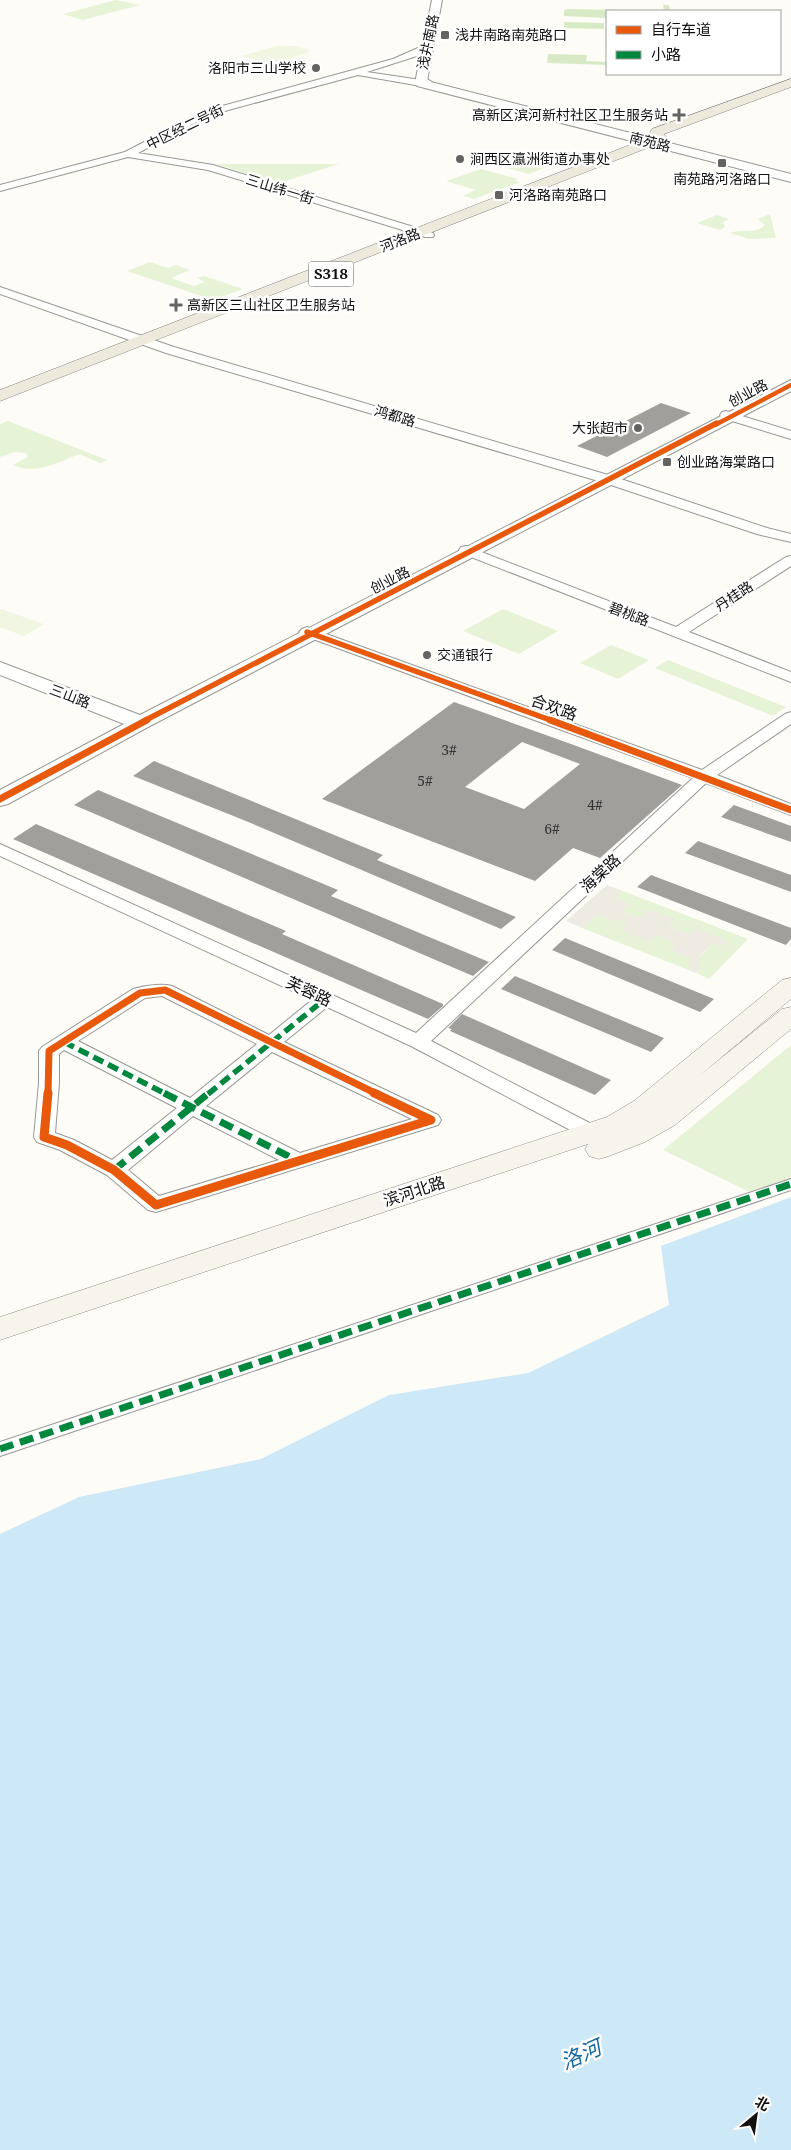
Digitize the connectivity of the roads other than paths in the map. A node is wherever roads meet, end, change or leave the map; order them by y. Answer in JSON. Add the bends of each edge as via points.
{"nodes":[{"id":1,"x":437,"y":0,"type":"edge"},
{"id":2,"x":445,"y":0,"type":"edge"},
{"id":3,"x":426,"y":47,"type":"junction"},
{"id":4,"x":354,"y":72,"type":"junction"},
{"id":5,"x":423,"y":82,"type":"junction"},
{"id":6,"x":791,"y":83,"type":"edge"},
{"id":7,"x":791,"y":88,"type":"edge"},
{"id":8,"x":791,"y":93,"type":"edge"},
{"id":9,"x":728,"y":114,"type":"junction"},
{"id":10,"x":682,"y":138,"type":"dead end"},
{"id":11,"x":660,"y":142,"type":"junction"},
{"id":12,"x":128,"y":154,"type":"junction"},
{"id":13,"x":791,"y":177,"type":"edge"},
{"id":14,"x":0,"y":188,"type":"edge"},
{"id":15,"x":424,"y":234,"type":"junction"},
{"id":16,"x":0,"y":290,"type":"edge"},
{"id":17,"x":148,"y":343,"type":"junction"},
{"id":18,"x":791,"y":380,"type":"edge"},
{"id":19,"x":791,"y":384,"type":"edge"},
{"id":20,"x":0,"y":396,"type":"edge"},
{"id":21,"x":0,"y":406,"type":"edge"},
{"id":22,"x":729,"y":416,"type":"junction"},
{"id":23,"x":791,"y":435,"type":"edge"},
{"id":24,"x":607,"y":479,"type":"junction"},
{"id":25,"x":791,"y":538,"type":"edge"},
{"id":26,"x":469,"y":551,"type":"junction"},
{"id":27,"x":791,"y":560,"type":"edge"},
{"id":28,"x":310,"y":633,"type":"junction"},
{"id":29,"x":678,"y":633,"type":"junction"},
{"id":30,"x":0,"y":668,"type":"edge"},
{"id":31,"x":791,"y":678,"type":"edge"},
{"id":32,"x":0,"y":680,"type":"edge"},
{"id":33,"x":791,"y":717,"type":"edge"},
{"id":34,"x":131,"y":726,"type":"junction"},
{"id":35,"x":704,"y":776,"type":"junction"},
{"id":36,"x":0,"y":793,"type":"edge"},
{"id":37,"x":0,"y":799,"type":"edge"},
{"id":38,"x":791,"y":810,"type":"edge"},
{"id":39,"x":0,"y":849,"type":"edge"},
{"id":40,"x":791,"y":986,"type":"edge"},
{"id":41,"x":325,"y":999,"type":"junction"},
{"id":42,"x":791,"y":1015,"type":"edge"},
{"id":43,"x":64,"y":1042,"type":"junction"},
{"id":44,"x":418,"y":1042,"type":"junction"},
{"id":45,"x":270,"y":1044,"type":"junction"},
{"id":46,"x":193,"y":1106,"type":"junction"},
{"id":47,"x":602,"y":1138,"type":"junction"},
{"id":48,"x":298,"y":1161,"type":"junction"},
{"id":49,"x":114,"y":1170,"type":"junction"},
{"id":50,"x":791,"y":1184,"type":"edge"},
{"id":51,"x":0,"y":1329,"type":"edge"},
{"id":52,"x":0,"y":1348,"type":"edge"},
{"id":53,"x":0,"y":1449,"type":"edge"}],
"edges":[{"from":1,"to":3,"type":"street","name":"浅井南路"},
{"from":2,"to":5,"type":"street","name":"浅井南路"},
{"from":3,"to":4,"type":"street","name":"中区经二号街","via":[[396,61]]},
{"from":3,"to":5,"type":"street","name":"浅井南路"},
{"from":4,"to":5,"type":"street"},
{"from":4,"to":12,"type":"street","name":"中区经二号街","via":[[207,113]]},
{"from":5,"to":11,"type":"street","name":"南苑路"},
{"from":6,"to":9,"type":"main road"},
{"from":7,"to":9,"type":"main road"},
{"from":8,"to":9,"type":"main road"},
{"from":9,"to":11,"type":"main road"},
{"from":10,"to":11,"type":"main road","name":"河洛路","number":"S318"},
{"from":11,"to":13,"type":"street","name":"南苑路"},
{"from":11,"to":15,"type":"main road","name":"河洛路","number":"S318"},
{"from":12,"to":14,"type":"street","name":"中区经二号街"},
{"from":12,"to":15,"type":"street","name":"三山纬一街","via":[[209,167]]},
{"from":15,"to":17,"type":"main road","name":"河洛路","number":"S318"},
{"from":16,"to":17,"type":"street","name":"鸿都路"},
{"from":17,"to":20,"type":"main road","name":"河洛路","number":"S318"},
{"from":17,"to":21,"type":"main road","name":"河洛路","number":"S318"},
{"from":17,"to":24,"type":"street","name":"鸿都路"},
{"from":18,"to":22,"type":"street","name":"创业路"},
{"from":19,"to":22,"type":"street","name":"创业路"},
{"from":22,"to":23,"type":"street"},
{"from":22,"to":24,"type":"street","name":"创业路"},
{"from":24,"to":25,"type":"street","name":"鸿都路"},
{"from":24,"to":26,"type":"street","name":"创业路"},
{"from":26,"to":28,"type":"street","name":"创业路"},
{"from":26,"to":29,"type":"street","name":"碧桃路"},
{"from":27,"to":29,"type":"street","name":"丹桂路"},
{"from":28,"to":34,"type":"street","name":"创业路"},
{"from":28,"to":35,"type":"street","name":"合欢路"},
{"from":29,"to":31,"type":"street","name":"碧桃路"},
{"from":30,"to":34,"type":"street","name":"三山路"},
{"from":32,"to":34,"type":"street","name":"三山路"},
{"from":33,"to":35,"type":"street","name":"海棠路"},
{"from":34,"to":36,"type":"street","name":"创业路"},
{"from":34,"to":37,"type":"street","name":"创业路"},
{"from":35,"to":38,"type":"street","name":"合欢路"},
{"from":35,"to":44,"type":"street","name":"海棠路"},
{"from":39,"to":41,"type":"street","name":"芙蓉路"},
{"from":40,"to":47,"type":"main road","name":"滨河北路"},
{"from":41,"to":44,"type":"street","name":"芙蓉路"},
{"from":41,"to":45,"type":"street"},
{"from":42,"to":47,"type":"main road","name":"滨河北路","via":[[665,1118],[635,1135]]},
{"from":43,"to":45,"type":"street","via":[[140,993],[165,990]]},
{"from":43,"to":46,"type":"street"},
{"from":43,"to":49,"type":"street","via":[[49,1051],[44,1137],[67,1145]]},
{"from":44,"to":47,"type":"street","name":"芙蓉路"},
{"from":45,"to":46,"type":"street"},
{"from":45,"to":48,"type":"street","via":[[431,1120]]},
{"from":46,"to":48,"type":"street"},
{"from":46,"to":49,"type":"street"},
{"from":47,"to":51,"type":"main road","name":"滨河北路"},
{"from":47,"to":52,"type":"main road","name":"滨河北路"},
{"from":48,"to":49,"type":"street","via":[[156,1205]]},
{"from":50,"to":53,"type":"street"}]}
